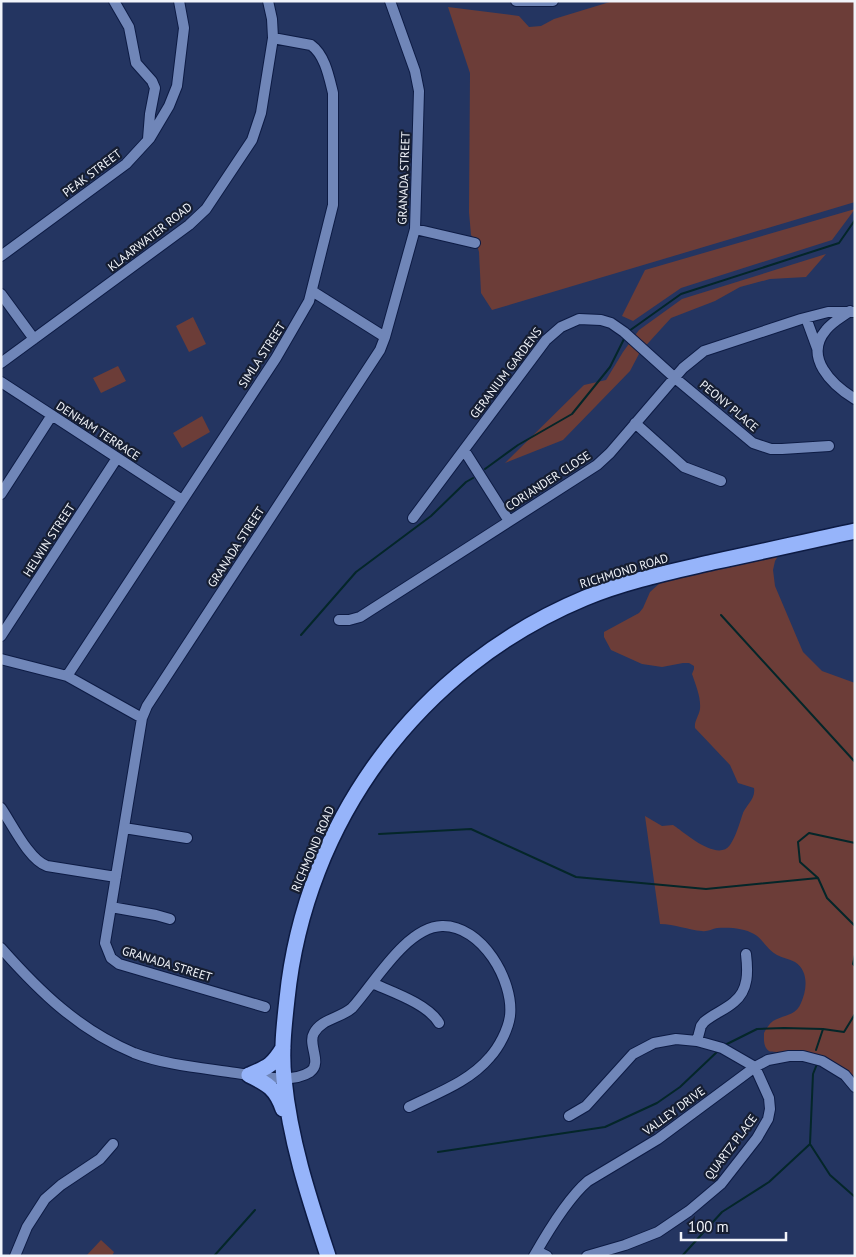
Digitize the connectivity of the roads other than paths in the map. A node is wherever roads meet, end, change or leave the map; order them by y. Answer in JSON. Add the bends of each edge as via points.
{"nodes":[{"id":1,"x":114,"y":1,"type":"edge"},
{"id":2,"x":179,"y":1,"type":"edge"},
{"id":3,"x":268,"y":1,"type":"edge"},
{"id":4,"x":516,"y":1,"type":"edge"},
{"id":5,"x":553,"y":1,"type":"edge"},
{"id":6,"x":394,"y":2,"type":"edge"},
{"id":7,"x":273,"y":38,"type":"junction"},
{"id":8,"x":148,"y":140,"type":"junction"},
{"id":9,"x":415,"y":230,"type":"junction"},
{"id":10,"x":475,"y":243,"type":"dead end"},
{"id":11,"x":1,"y":256,"type":"edge"},
{"id":12,"x":312,"y":291,"type":"junction"},
{"id":13,"x":1,"y":294,"type":"edge"},
{"id":14,"x":853,"y":311,"type":"edge"},
{"id":15,"x":806,"y":318,"type":"junction"},
{"id":16,"x":385,"y":337,"type":"junction"},
{"id":17,"x":34,"y":339,"type":"junction"},
{"id":18,"x":817,"y":348,"type":"junction"},
{"id":19,"x":1,"y":363,"type":"edge"},
{"id":20,"x":675,"y":378,"type":"junction"},
{"id":21,"x":1,"y":382,"type":"edge"},
{"id":22,"x":855,"y":399,"type":"edge"},
{"id":23,"x":52,"y":415,"type":"junction"},
{"id":24,"x":635,"y":424,"type":"junction"},
{"id":25,"x":829,"y":446,"type":"dead end"},
{"id":26,"x":464,"y":450,"type":"junction"},
{"id":27,"x":117,"y":458,"type":"junction"},
{"id":28,"x":721,"y":481,"type":"dead end"},
{"id":29,"x":1,"y":494,"type":"edge"},
{"id":30,"x":182,"y":500,"type":"junction"},
{"id":31,"x":413,"y":518,"type":"dead end"},
{"id":32,"x":509,"y":521,"type":"junction"},
{"id":33,"x":855,"y":531,"type":"edge"},
{"id":34,"x":339,"y":620,"type":"dead end"},
{"id":35,"x":1,"y":636,"type":"edge"},
{"id":36,"x":1,"y":659,"type":"edge"},
{"id":37,"x":67,"y":676,"type":"junction"},
{"id":38,"x":142,"y":718,"type":"junction"},
{"id":39,"x":1,"y":808,"type":"edge"},
{"id":40,"x":124,"y":828,"type":"junction"},
{"id":41,"x":187,"y":838,"type":"dead end"},
{"id":42,"x":116,"y":876,"type":"junction"},
{"id":43,"x":111,"y":907,"type":"junction"},
{"id":44,"x":170,"y":919,"type":"dead end"},
{"id":45,"x":1,"y":948,"type":"edge"},
{"id":46,"x":746,"y":954,"type":"dead end"},
{"id":47,"x":372,"y":984,"type":"junction"},
{"id":48,"x":265,"y":1007,"type":"dead end"},
{"id":49,"x":439,"y":1022,"type":"dead end"},
{"id":50,"x":697,"y":1041,"type":"junction"},
{"id":51,"x":283,"y":1048,"type":"junction"},
{"id":52,"x":756,"y":1067,"type":"junction"},
{"id":53,"x":249,"y":1075,"type":"junction"},
{"id":54,"x":284,"y":1078,"type":"junction"},
{"id":55,"x":855,"y":1087,"type":"edge"},
{"id":56,"x":409,"y":1107,"type":"dead end"},
{"id":57,"x":569,"y":1116,"type":"dead end"},
{"id":58,"x":291,"y":1132,"type":"junction"},
{"id":59,"x":113,"y":1144,"type":"dead end"},
{"id":60,"x":536,"y":1253,"type":"edge"},
{"id":61,"x":15,"y":1256,"type":"edge"},
{"id":62,"x":328,"y":1256,"type":"edge"},
{"id":63,"x":547,"y":1256,"type":"edge"},
{"id":64,"x":587,"y":1256,"type":"edge"}],
"edges":[{"from":1,"to":8,"type":"street","via":[[130,29],[136,63],[155,86]]},
{"from":2,"to":8,"type":"street","name":"PEAK STREET","via":[[184,28],[177,86],[170,106]]},
{"from":3,"to":7,"type":"street","name":"KLAARWATER ROAD"},
{"from":4,"to":5,"type":"street"},
{"from":6,"to":9,"type":"street","name":"GRANADA STREET","via":[[419,91]]},
{"from":7,"to":12,"type":"street","name":"SIMLA STREET","via":[[315,48],[333,93],[333,205]]},
{"from":7,"to":17,"type":"street","name":"KLAARWATER ROAD","via":[[261,113],[252,140],[206,209],[189,225]]},
{"from":8,"to":11,"type":"street","name":"PEAK STREET","via":[[126,164]]},
{"from":9,"to":10,"type":"street"},
{"from":9,"to":16,"type":"street","name":"GRANADA STREET"},
{"from":12,"to":16,"type":"street"},
{"from":12,"to":30,"type":"street","name":"SIMLA STREET","via":[[305,310],[276,358]]},
{"from":13,"to":17,"type":"street"},
{"from":14,"to":15,"type":"street","name":"CORIANDER CLOSE","via":[[828,312]]},
{"from":14,"to":18,"type":"street","via":[[833,322]]},
{"from":15,"to":18,"type":"street"},
{"from":15,"to":20,"type":"street","name":"CORIANDER CLOSE","via":[[704,351]]},
{"from":16,"to":38,"type":"street","name":"GRANADA STREET"},
{"from":17,"to":19,"type":"street","name":"KLAARWATER ROAD"},
{"from":18,"to":22,"type":"street","via":[[828,377]]},
{"from":20,"to":24,"type":"street","name":"CORIANDER CLOSE"},
{"from":20,"to":25,"type":"street","name":"PEONY PLACE","via":[[754,443],[771,449]]},
{"from":20,"to":26,"type":"street","name":"GERANIUM GARDENS","via":[[611,323],[589,318],[570,322],[546,340]]},
{"from":21,"to":23,"type":"street","name":"DENHAM TERRACE"},
{"from":23,"to":27,"type":"street","name":"DENHAM TERRACE"},
{"from":23,"to":29,"type":"street"},
{"from":24,"to":28,"type":"street","via":[[684,467]]},
{"from":24,"to":32,"type":"street","name":"CORIANDER CLOSE","via":[[601,462]]},
{"from":26,"to":31,"type":"street","name":"GERANIUM GARDENS"},
{"from":26,"to":32,"type":"street"},
{"from":27,"to":30,"type":"street","name":"DENHAM TERRACE"},
{"from":27,"to":35,"type":"street","name":"HELWIN STREET"},
{"from":30,"to":37,"type":"street","name":"SIMLA STREET"},
{"from":32,"to":34,"type":"street","name":"CORIANDER CLOSE","via":[[360,617]]},
{"from":33,"to":51,"type":"highway","name":"RICHMOND ROAD","via":[[649,576],[586,597],[513,635],[465,668],[431,698],[391,741],[353,796],[329,843],[306,901],[296,940],[288,981]]},
{"from":36,"to":37,"type":"street"},
{"from":37,"to":38,"type":"street"},
{"from":38,"to":40,"type":"street","name":"GRANADA STREET"},
{"from":39,"to":42,"type":"street","via":[[39,863]]},
{"from":40,"to":41,"type":"street"},
{"from":40,"to":42,"type":"street","name":"GRANADA STREET"},
{"from":42,"to":43,"type":"street","name":"GRANADA STREET"},
{"from":43,"to":44,"type":"street"},
{"from":43,"to":48,"type":"street","name":"GRANADA STREET","via":[[105,943],[111,958],[119,964]]},
{"from":45,"to":53,"type":"street","via":[[46,997],[104,1038],[135,1053],[166,1061]]},
{"from":46,"to":50,"type":"street","via":[[748,970],[743,992],[704,1022]]},
{"from":47,"to":49,"type":"street","via":[[431,1013]]},
{"from":47,"to":54,"type":"street","via":[[350,1009],[315,1031],[312,1036],[313,1069]]},
{"from":47,"to":56,"type":"street","via":[[386,965],[417,935],[440,926],[456,927],[472,935],[486,948],[501,972],[509,999],[509,1019],[491,1056],[478,1070],[458,1083]]},
{"from":50,"to":52,"type":"street","via":[[722,1048]]},
{"from":50,"to":57,"type":"street","via":[[663,1041],[639,1050],[586,1106]]},
{"from":51,"to":53,"type":"highway","via":[[274,1063]]},
{"from":51,"to":54,"type":"highway","name":"RICHMOND ROAD"},
{"from":52,"to":55,"type":"street","name":"VALLEY DRIVE","via":[[778,1057],[803,1056],[837,1069]]},
{"from":52,"to":60,"type":"street","name":"VALLEY DRIVE","via":[[658,1139],[588,1181]]},
{"from":52,"to":64,"type":"street","name":"QUARTZ PLACE","via":[[769,1098],[768,1119],[721,1184],[658,1232]]},
{"from":53,"to":54,"type":"street"},
{"from":53,"to":58,"type":"highway","via":[[267,1084],[279,1096]]},
{"from":54,"to":58,"type":"highway","name":"RICHMOND ROAD"},
{"from":58,"to":62,"type":"highway","name":"RICHMOND ROAD"},
{"from":59,"to":61,"type":"street","via":[[100,1159],[45,1199],[27,1227]]},
{"from":60,"to":63,"type":"street"}]}
